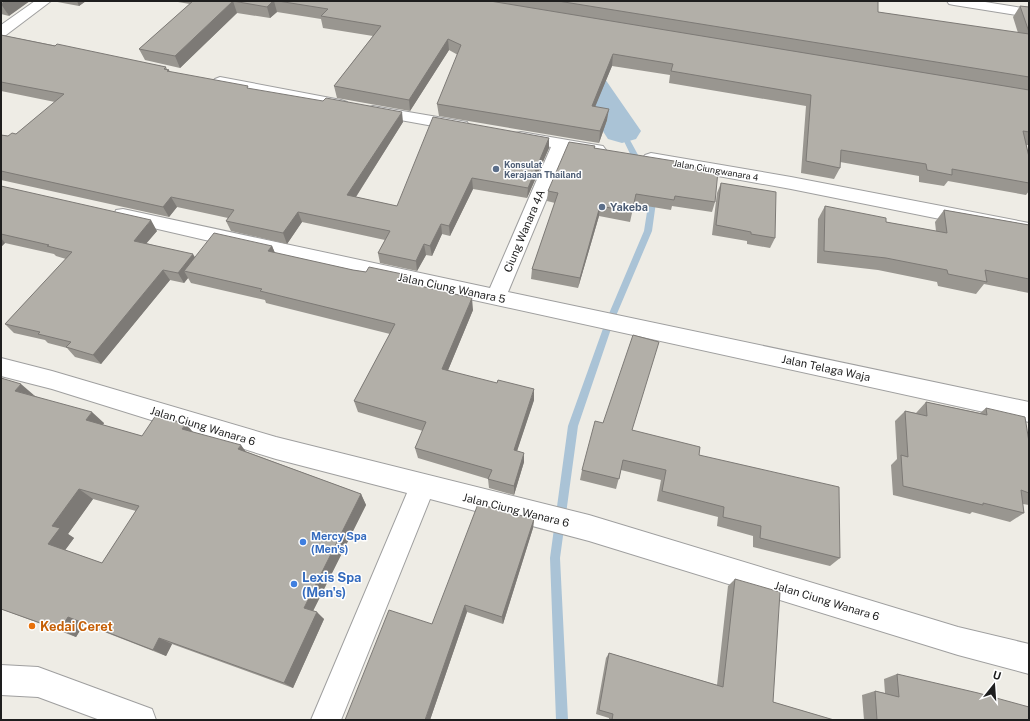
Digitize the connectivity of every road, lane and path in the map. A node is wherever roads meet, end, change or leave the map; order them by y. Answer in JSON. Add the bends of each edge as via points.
{"nodes":[{"id":1,"x":44,"y":1,"type":"edge"},
{"id":2,"x":954,"y":1,"type":"edge"},
{"id":3,"x":1029,"y":13,"type":"edge"},
{"id":4,"x":1,"y":32,"type":"edge"},
{"id":5,"x":205,"y":79,"type":"edge"},
{"id":6,"x":477,"y":129,"type":"edge"},
{"id":7,"x":508,"y":134,"type":"edge"},
{"id":8,"x":561,"y":144,"type":"junction"},
{"id":9,"x":611,"y":153,"type":"edge"},
{"id":10,"x":641,"y":158,"type":"edge"},
{"id":11,"x":109,"y":212,"type":"edge"},
{"id":12,"x":1029,"y":230,"type":"edge"},
{"id":13,"x":496,"y":297,"type":"junction"},
{"id":14,"x":622,"y":324,"type":"joint"},
{"id":15,"x":1,"y":367,"type":"edge"},
{"id":16,"x":1029,"y":412,"type":"edge"},
{"id":17,"x":423,"y":486,"type":"junction"},
{"id":18,"x":1029,"y":659,"type":"edge"},
{"id":19,"x":1,"y":680,"type":"edge"},
{"id":20,"x":141,"y":720,"type":"edge"},
{"id":21,"x":326,"y":720,"type":"edge"}],
"edges":[{"from":1,"to":4,"type":"street"},
{"from":2,"to":3,"type":"street"},
{"from":5,"to":6,"type":"street"},
{"from":7,"to":8,"type":"street"},
{"from":8,"to":9,"type":"street"},
{"from":8,"to":13,"type":"street","name":"Ciung Wanara 4A"},
{"from":10,"to":12,"type":"street","name":"Jalan Ciungwanara 4","via":[[792,183]]},
{"from":11,"to":13,"type":"street","name":"Jalan Ciung Wanara 5"},
{"from":13,"to":14,"type":"street","name":"Jalan Ciung Wanara 5"},
{"from":14,"to":16,"type":"street","name":"Jalan Telaga Waja"},
{"from":15,"to":17,"type":"street","name":"Jalan Ciung Wanara 6","via":[[276,448]]},
{"from":17,"to":18,"type":"street","name":"Jalan Ciung Wanara 6","via":[[589,528],[958,641]]},
{"from":17,"to":21,"type":"street"},
{"from":19,"to":20,"type":"street","via":[[38,682]]}]}
